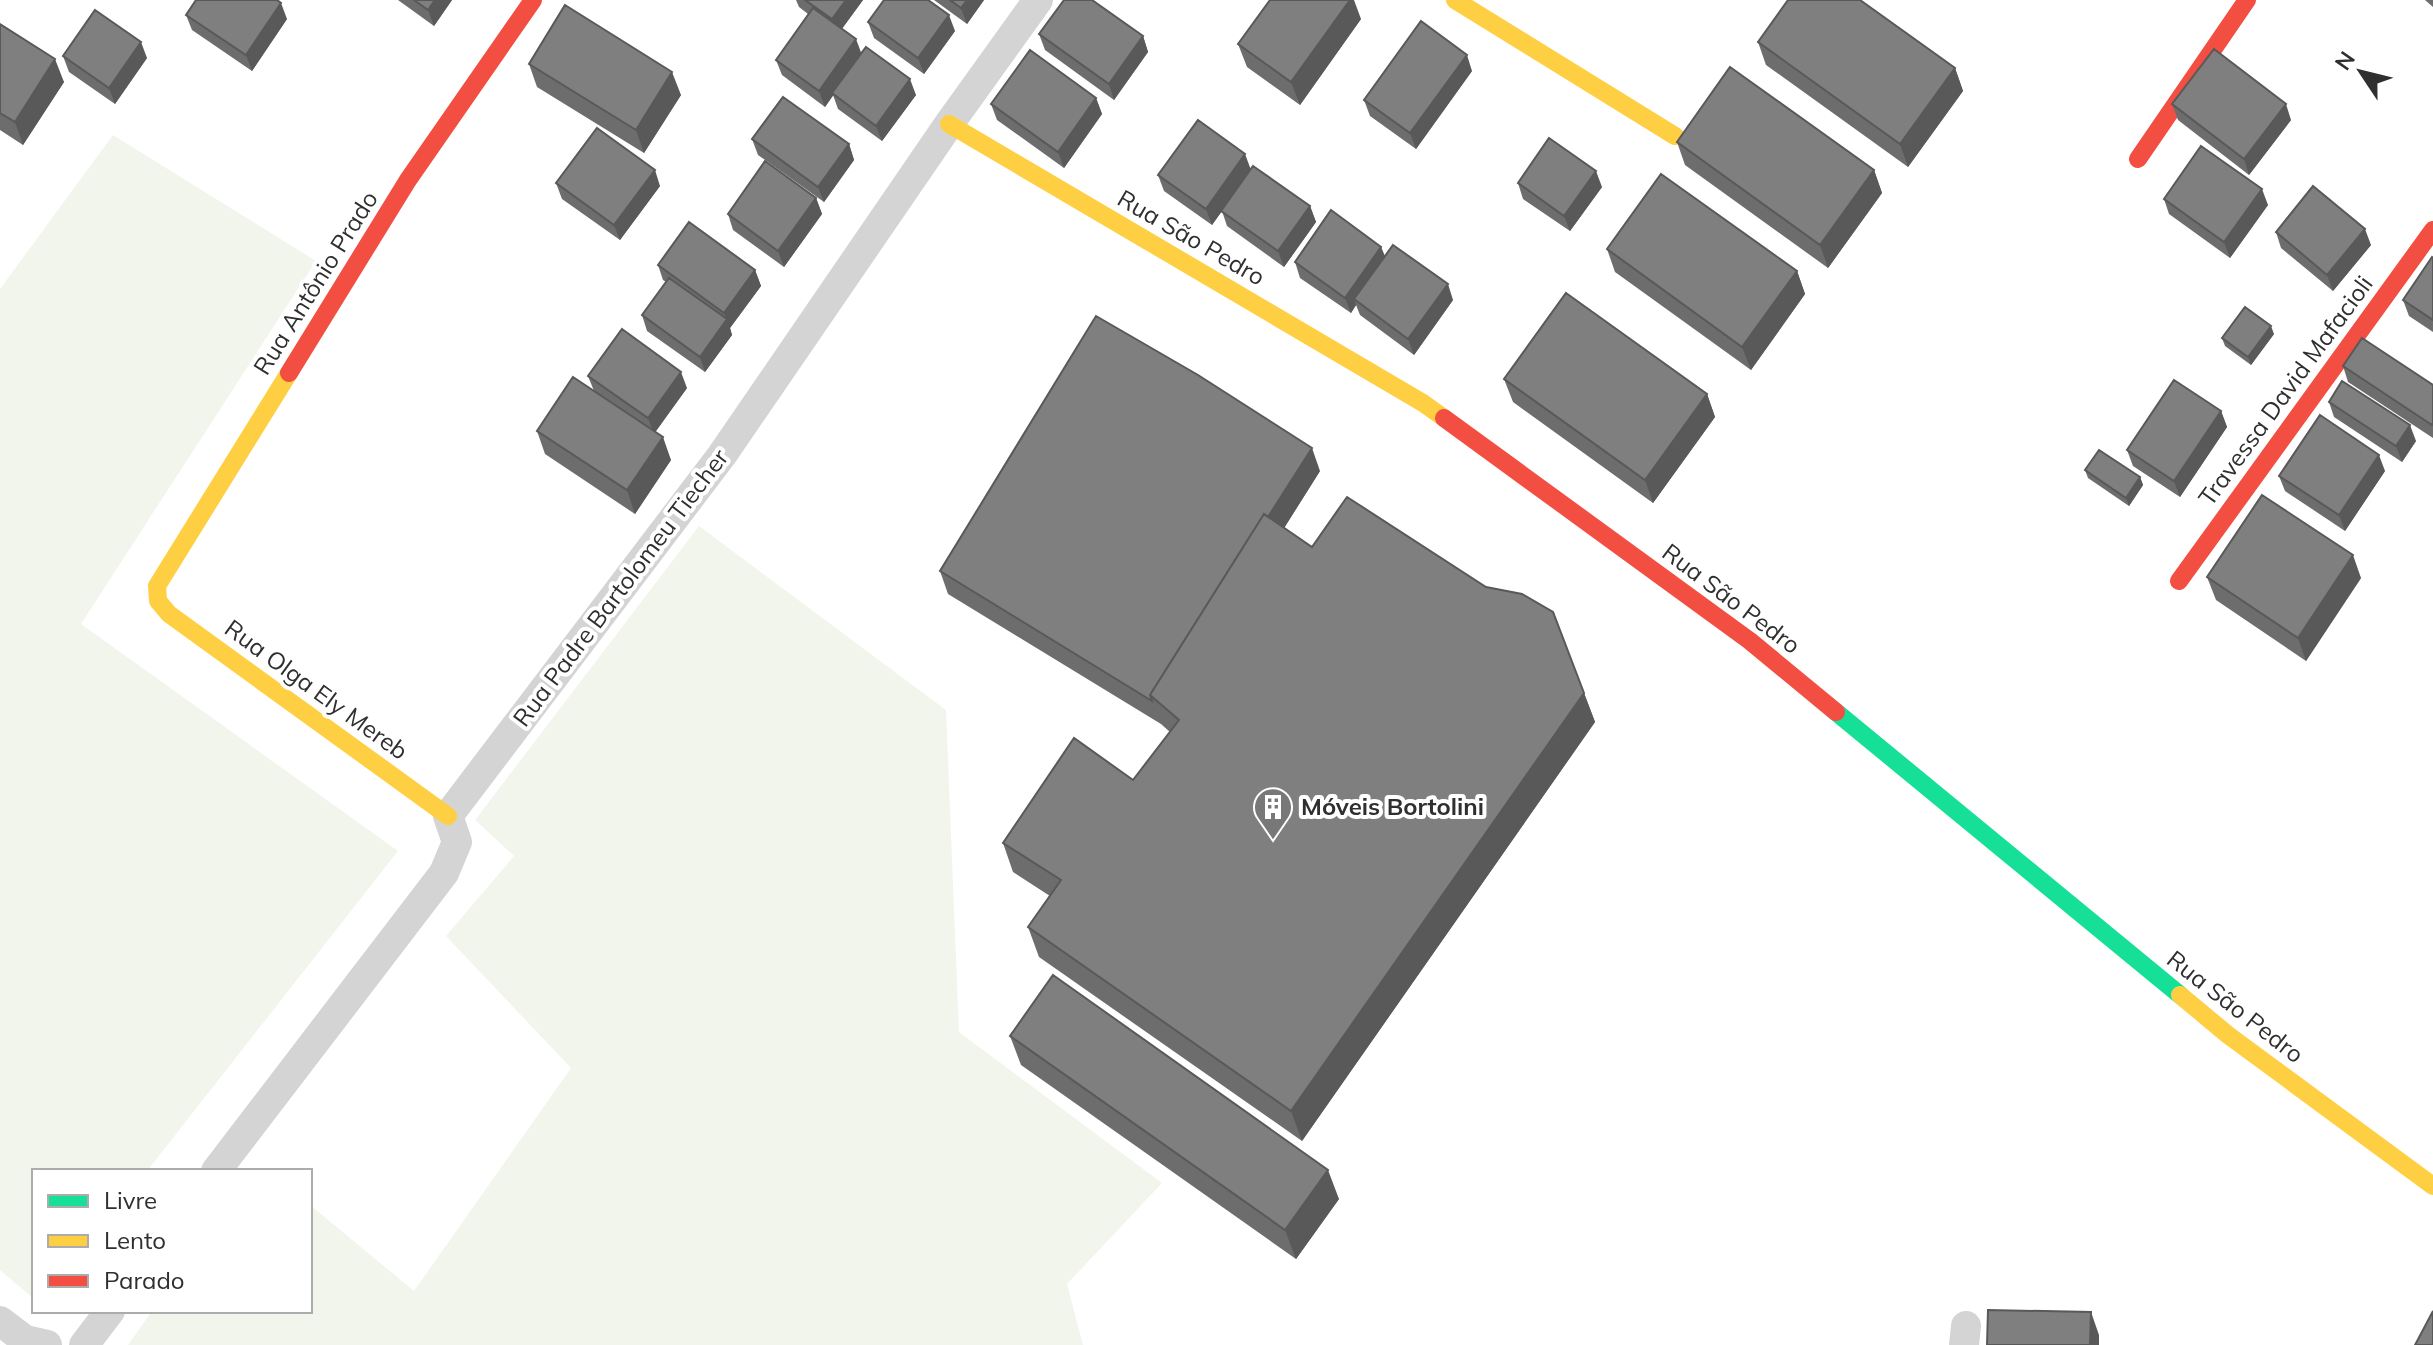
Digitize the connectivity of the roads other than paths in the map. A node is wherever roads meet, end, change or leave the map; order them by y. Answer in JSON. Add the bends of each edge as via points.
{"nodes":[{"id":1,"x":533,"y":0,"type":"edge"},
{"id":2,"x":1038,"y":0,"type":"edge"},
{"id":3,"x":1455,"y":0,"type":"edge"},
{"id":4,"x":2247,"y":0,"type":"edge"},
{"id":5,"x":949,"y":124,"type":"junction"},
{"id":6,"x":1675,"y":136,"type":"dead end"},
{"id":7,"x":2138,"y":159,"type":"dead end"},
{"id":8,"x":2433,"y":230,"type":"edge"},
{"id":9,"x":2179,"y":581,"type":"dead end"},
{"id":10,"x":158,"y":601,"type":"joint"},
{"id":11,"x":448,"y":816,"type":"junction"},
{"id":12,"x":218,"y":1169,"type":"edge"},
{"id":13,"x":2433,"y":1186,"type":"edge"},
{"id":14,"x":108,"y":1313,"type":"edge"},
{"id":15,"x":0,"y":1321,"type":"edge"},
{"id":16,"x":47,"y":1345,"type":"edge"},
{"id":17,"x":84,"y":1345,"type":"edge"}],
"edges":[{"from":1,"to":10,"type":"street","name":"Rua Antônio Prado","via":[[408,180],[168,565],[157,586]]},
{"from":2,"to":5,"type":"street","name":"Rua Padre Bartolomeu Tiecher"},
{"from":3,"to":6,"type":"street"},
{"from":4,"to":7,"type":"street"},
{"from":5,"to":11,"type":"street","name":"Rua Padre Bartolomeu Tiecher","via":[[722,455]]},
{"from":5,"to":13,"type":"street","name":"Rua São Pedro","via":[[1423,403],[1750,641],[2228,1035]]},
{"from":8,"to":9,"type":"street","name":"Travessa David Mafacioli"},
{"from":10,"to":11,"type":"street","name":"Rua Olga Ely Mereb"},
{"from":11,"to":12,"type":"street","via":[[457,842],[444,873]]},
{"from":14,"to":17,"type":"street"},
{"from":15,"to":16,"type":"street","via":[[25,1340]]}]}
